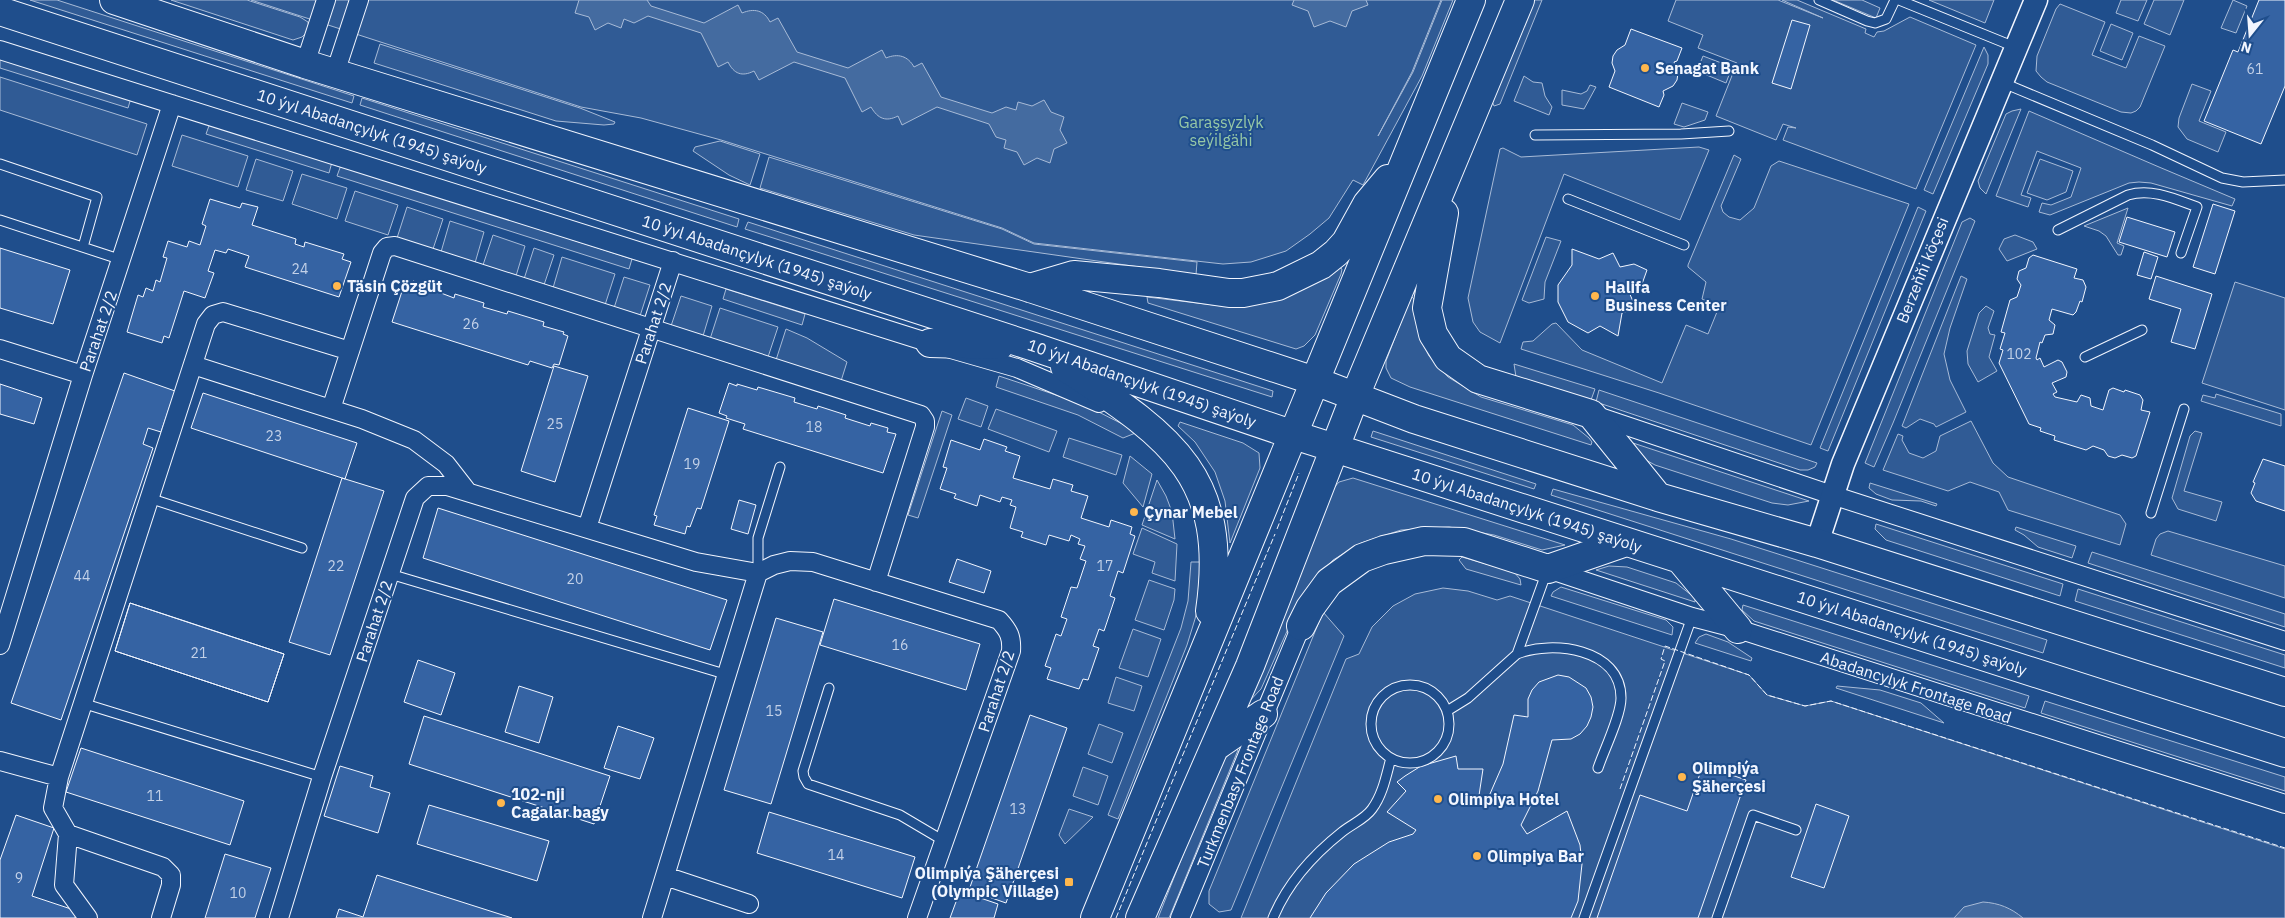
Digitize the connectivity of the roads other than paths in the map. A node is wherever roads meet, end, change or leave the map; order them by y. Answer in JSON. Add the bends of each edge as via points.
{"nodes":[{"id":1,"x":114,"y":0,"type":"edge"},
{"id":2,"x":326,"y":0,"type":"edge"},
{"id":3,"x":359,"y":0,"type":"edge"},
{"id":4,"x":1471,"y":0,"type":"edge"},
{"id":5,"x":1520,"y":0,"type":"edge"},
{"id":6,"x":1819,"y":0,"type":"edge"},
{"id":7,"x":1895,"y":0,"type":"edge"},
{"id":8,"x":1899,"y":0,"type":"edge"},
{"id":9,"x":2036,"y":0,"type":"edge"},
{"id":10,"x":0,"y":11,"type":"edge"},
{"id":11,"x":2015,"y":47,"type":"junction"},
{"id":12,"x":0,"y":50,"type":"edge"},
{"id":13,"x":305,"y":64,"type":"junction"},
{"id":14,"x":335,"y":73,"type":"junction"},
{"id":15,"x":2000,"y":82,"type":"junction"},
{"id":16,"x":172,"y":104,"type":"junction"},
{"id":17,"x":1729,"y":132,"type":"dead end"},
{"id":18,"x":1535,"y":135,"type":"dead end"},
{"id":19,"x":1405,"y":159,"type":"junction"},
{"id":20,"x":0,"y":164,"type":"edge"},
{"id":21,"x":1447,"y":177,"type":"junction"},
{"id":22,"x":2285,"y":180,"type":"edge"},
{"id":23,"x":1568,"y":199,"type":"dead end"},
{"id":24,"x":0,"y":220,"type":"edge"},
{"id":25,"x":2058,"y":230,"type":"dead end"},
{"id":26,"x":1684,"y":245,"type":"dead end"},
{"id":27,"x":83,"y":247,"type":"junction"},
{"id":28,"x":2181,"y":253,"type":"dead end"},
{"id":29,"x":122,"y":260,"type":"junction"},
{"id":30,"x":673,"y":262,"type":"junction"},
{"id":31,"x":1030,"y":288,"type":"junction"},
{"id":32,"x":652,"y":329,"type":"junction"},
{"id":33,"x":2142,"y":330,"type":"dead end"},
{"id":34,"x":930,"y":343,"type":"junction"},
{"id":35,"x":1034,"y":347,"type":"junction"},
{"id":36,"x":0,"y":349,"type":"edge"},
{"id":37,"x":350,"y":351,"type":"junction"},
{"id":38,"x":2085,"y":357,"type":"dead end"},
{"id":39,"x":193,"y":365,"type":"junction"},
{"id":40,"x":83,"y":375,"type":"junction"},
{"id":41,"x":1315,"y":381,"type":"junction"},
{"id":42,"x":1354,"y":396,"type":"junction"},
{"id":43,"x":331,"y":409,"type":"junction"},
{"id":44,"x":2184,"y":409,"type":"dead end"},
{"id":45,"x":1591,"y":414,"type":"junction"},
{"id":46,"x":1157,"y":434,"type":"junction"},
{"id":47,"x":1294,"y":435,"type":"junction"},
{"id":48,"x":1336,"y":447,"type":"junction"},
{"id":49,"x":780,"y":467,"type":"dead end"},
{"id":50,"x":467,"y":491,"type":"junction"},
{"id":51,"x":1832,"y":495,"type":"junction"},
{"id":52,"x":1658,"y":497,"type":"junction"},
{"id":53,"x":149,"y":498,"type":"junction"},
{"id":54,"x":2151,"y":514,"type":"dead end"},
{"id":55,"x":588,"y":528,"type":"junction"},
{"id":56,"x":1626,"y":542,"type":"junction"},
{"id":57,"x":1817,"y":543,"type":"junction"},
{"id":58,"x":302,"y":548,"type":"dead end"},
{"id":59,"x":1680,"y":559,"type":"junction"},
{"id":60,"x":1548,"y":569,"type":"junction"},
{"id":61,"x":758,"y":573,"type":"junction"},
{"id":62,"x":390,"y":574,"type":"junction"},
{"id":63,"x":876,"y":582,"type":"junction"},
{"id":64,"x":1692,"y":617,"type":"junction"},
{"id":65,"x":1301,"y":626,"type":"joint"},
{"id":66,"x":1738,"y":629,"type":"junction"},
{"id":67,"x":1,"y":641,"type":"edge"},
{"id":68,"x":2285,"y":641,"type":"edge"},
{"id":69,"x":1204,"y":650,"type":"junction"},
{"id":70,"x":1517,"y":654,"type":"junction"},
{"id":71,"x":728,"y":675,"type":"junction"},
{"id":72,"x":829,"y":688,"type":"dead end"},
{"id":73,"x":2285,"y":692,"type":"edge"},
{"id":74,"x":82,"y":703,"type":"junction"},
{"id":75,"x":1448,"y":711,"type":"junction"},
{"id":76,"x":1264,"y":714,"type":"junction"},
{"id":77,"x":1215,"y":747,"type":"junction"},
{"id":78,"x":2285,"y":753,"type":"edge"},
{"id":79,"x":1391,"y":758,"type":"junction"},
{"id":80,"x":0,"y":761,"type":"edge"},
{"id":81,"x":1598,"y":768,"type":"dead end"},
{"id":82,"x":59,"y":777,"type":"junction"},
{"id":83,"x":322,"y":777,"type":"junction"},
{"id":84,"x":2285,"y":804,"type":"edge"},
{"id":85,"x":1796,"y":830,"type":"dead end"},
{"id":86,"x":68,"y":834,"type":"junction"},
{"id":87,"x":944,"y":841,"type":"junction"},
{"id":88,"x":665,"y":876,"type":"junction"},
{"id":89,"x":749,"y":904,"type":"dead end"},
{"id":90,"x":88,"y":918,"type":"edge"},
{"id":91,"x":161,"y":918,"type":"edge"},
{"id":92,"x":279,"y":918,"type":"edge"},
{"id":93,"x":652,"y":918,"type":"edge"},
{"id":94,"x":917,"y":918,"type":"edge"},
{"id":95,"x":1095,"y":918,"type":"edge"},
{"id":96,"x":1141,"y":918,"type":"edge"},
{"id":97,"x":1180,"y":918,"type":"edge"},
{"id":98,"x":1273,"y":918,"type":"edge"},
{"id":99,"x":1584,"y":918,"type":"edge"},
{"id":100,"x":1717,"y":918,"type":"edge"}],
"edges":[{"from":1,"to":13,"type":"main road"},
{"from":2,"to":13,"type":"street"},
{"from":3,"to":14,"type":"street"},
{"from":4,"to":19,"type":"main road"},
{"from":5,"to":21,"type":"main road"},
{"from":6,"to":7,"type":"lane","via":[[1875,22],[1886,19]]},
{"from":8,"to":11,"type":"lane"},
{"from":9,"to":11,"type":"street","name":"Berzeňňi köçesi"},
{"from":10,"to":35,"type":"main road","name":"10 ýyl Abadançylyk (1945) şaýoly"},
{"from":11,"to":15,"type":"street","name":"Berzeňňi köçesi"},
{"from":12,"to":16,"type":"street","name":"10 ýyl Abadançylyk (1945) şaýoly"},
{"from":13,"to":14,"type":"main road"},
{"from":14,"to":31,"type":"main road"},
{"from":15,"to":22,"type":"lane","via":[[2152,145],[2222,178],[2243,182]]},
{"from":15,"to":51,"type":"street","name":"Berzeňňi köçesi"},
{"from":16,"to":29,"type":"street","name":"Parahat 2/2"},
{"from":16,"to":30,"type":"street","name":"10 ýyl Abadançylyk (1945) şaýoly"},
{"from":17,"to":18,"type":"lane"},
{"from":19,"to":31,"type":"main road","via":[[1367,204],[1346,242],[1336,253],[1321,266],[1278,286],[1230,293],[1074,275]]},
{"from":19,"to":41,"type":"main road"},
{"from":20,"to":27,"type":"lane","via":[[97,196]]},
{"from":21,"to":42,"type":"main road"},
{"from":21,"to":45,"type":"main road","via":[[1443,229],[1428,295],[1427,308],[1433,334],[1448,358],[1478,379]]},
{"from":23,"to":26,"type":"lane"},
{"from":24,"to":27,"type":"lane"},
{"from":25,"to":28,"type":"lane","via":[[2128,194],[2150,192],[2197,206]]},
{"from":27,"to":29,"type":"lane"},
{"from":29,"to":40,"type":"street","name":"Parahat 2/2"},
{"from":30,"to":32,"type":"street","name":"Parahat 2/2"},
{"from":30,"to":34,"type":"street","name":"10 ýyl Abadançylyk (1945) şaýoly"},
{"from":31,"to":41,"type":"main road"},
{"from":32,"to":37,"type":"street","via":[[394,246],[387,247],[382,253]]},
{"from":32,"to":55,"type":"street","name":"Parahat 2/2"},
{"from":32,"to":63,"type":"street","via":[[921,415],[925,427]]},
{"from":33,"to":38,"type":"lane"},
{"from":34,"to":35,"type":"main road"},
{"from":34,"to":46,"type":"street","name":"10 ýyl Abadançylyk (1945) şaýoly","via":[[1051,381]]},
{"from":35,"to":46,"type":"main road","via":[[1114,399]]},
{"from":35,"to":47,"type":"main road","name":"10 ýyl Abadançylyk (1945) şaýoly"},
{"from":36,"to":40,"type":"street"},
{"from":37,"to":39,"type":"street","via":[[223,312],[213,315],[206,324]]},
{"from":37,"to":43,"type":"street"},
{"from":39,"to":43,"type":"street"},
{"from":39,"to":53,"type":"street"},
{"from":40,"to":67,"type":"street","name":"Parahat 2/2"},
{"from":41,"to":42,"type":"main road"},
{"from":41,"to":47,"type":"main road"},
{"from":42,"to":48,"type":"main road"},
{"from":42,"to":52,"type":"main road","via":[[1414,419]]},
{"from":43,"to":50,"type":"street","via":[[414,440],[446,464]]},
{"from":44,"to":54,"type":"lane"},
{"from":45,"to":51,"type":"street"},
{"from":45,"to":52,"type":"main road"},
{"from":46,"to":69,"type":"main road","via":[[1193,476],[1203,496],[1214,538],[1214,586]]},
{"from":47,"to":48,"type":"main road","name":"10 ýyl Abadançylyk (1945) şaýoly"},
{"from":47,"to":69,"type":"main road"},
{"from":48,"to":56,"type":"main road","name":"10 ýyl Abadançylyk (1945) şaýoly"},
{"from":48,"to":77,"type":"main road"},
{"from":49,"to":61,"type":"lane","via":[[758,538]]},
{"from":50,"to":55,"type":"street","name":"Parahat 2/2"},
{"from":50,"to":62,"type":"street","name":"Parahat 2/2","via":[[428,486],[415,498]]},
{"from":51,"to":57,"type":"street","name":"Berzeňňi köçesi"},
{"from":51,"to":68,"type":"street"},
{"from":52,"to":57,"type":"main road"},
{"from":53,"to":58,"type":"lane"},
{"from":53,"to":74,"type":"street"},
{"from":55,"to":61,"type":"street","name":"Parahat 2/2","via":[[696,562]]},
{"from":56,"to":59,"type":"main road","name":"10 ýyl Abadançylyk (1945) şaýoly"},
{"from":56,"to":60,"type":"main road"},
{"from":57,"to":73,"type":"main road"},
{"from":59,"to":66,"type":"main road"},
{"from":59,"to":78,"type":"main road","name":"10 ýyl Abadançylyk (1945) şaýoly"},
{"from":60,"to":64,"type":"street","name":"Abadancylyk Frontage Road"},
{"from":60,"to":65,"type":"main road","via":[[1464,542],[1431,541],[1405,545],[1362,558],[1344,570],[1329,582]]},
{"from":60,"to":70,"type":"lane"},
{"from":61,"to":63,"type":"street","name":"Parahat 2/2","via":[[790,561],[813,562]]},
{"from":61,"to":71,"type":"street"},
{"from":62,"to":71,"type":"lane"},
{"from":62,"to":83,"type":"street","name":"Parahat 2/2"},
{"from":63,"to":87,"type":"street","name":"Parahat 2/2","via":[[999,620],[1012,639],[1011,651]]},
{"from":64,"to":66,"type":"street","name":"Abadancylyk Frontage Road"},
{"from":64,"to":99,"type":"lane"},
{"from":65,"to":76,"type":"street","name":"Turkmenbasy Frontage Road"},
{"from":66,"to":84,"type":"street","name":"Abadancylyk Frontage Road"},
{"from":69,"to":95,"type":"main road"},
{"from":70,"to":75,"type":"lane","via":[[1468,698]]},
{"from":70,"to":81,"type":"lane","via":[[1538,648],[1585,652],[1602,662],[1612,674],[1619,686],[1620,706]]},
{"from":71,"to":88,"type":"street"},
{"from":72,"to":87,"type":"lane","via":[[802,771],[808,784],[900,815]]},
{"from":74,"to":82,"type":"street"},
{"from":74,"to":83,"type":"lane"},
{"from":75,"to":79,"type":"lane","via":[[1447,739],[1435,754],[1409,763]]},
{"from":75,"to":79,"type":"lane","via":[[1437,695],[1421,686],[1402,686],[1384,694],[1373,709],[1371,728],[1377,745]]},
{"from":76,"to":77,"type":"main road"},
{"from":76,"to":97,"type":"street","name":"Turkmenbasy Frontage Road"},
{"from":77,"to":96,"type":"main road"},
{"from":79,"to":98,"type":"lane","via":[[1384,787],[1372,810],[1330,843],[1299,874]]},
{"from":80,"to":82,"type":"street"},
{"from":82,"to":86,"type":"street","via":[[53,808]]},
{"from":83,"to":92,"type":"street","name":"Parahat 2/2"},
{"from":85,"to":100,"type":"lane","via":[[1754,815]]},
{"from":86,"to":90,"type":"street","via":[[64,885]]},
{"from":86,"to":91,"type":"street","via":[[164,868],[171,875],[171,885]]},
{"from":87,"to":94,"type":"street","name":"Parahat 2/2"},
{"from":88,"to":89,"type":"street"},
{"from":88,"to":93,"type":"street"}]}
